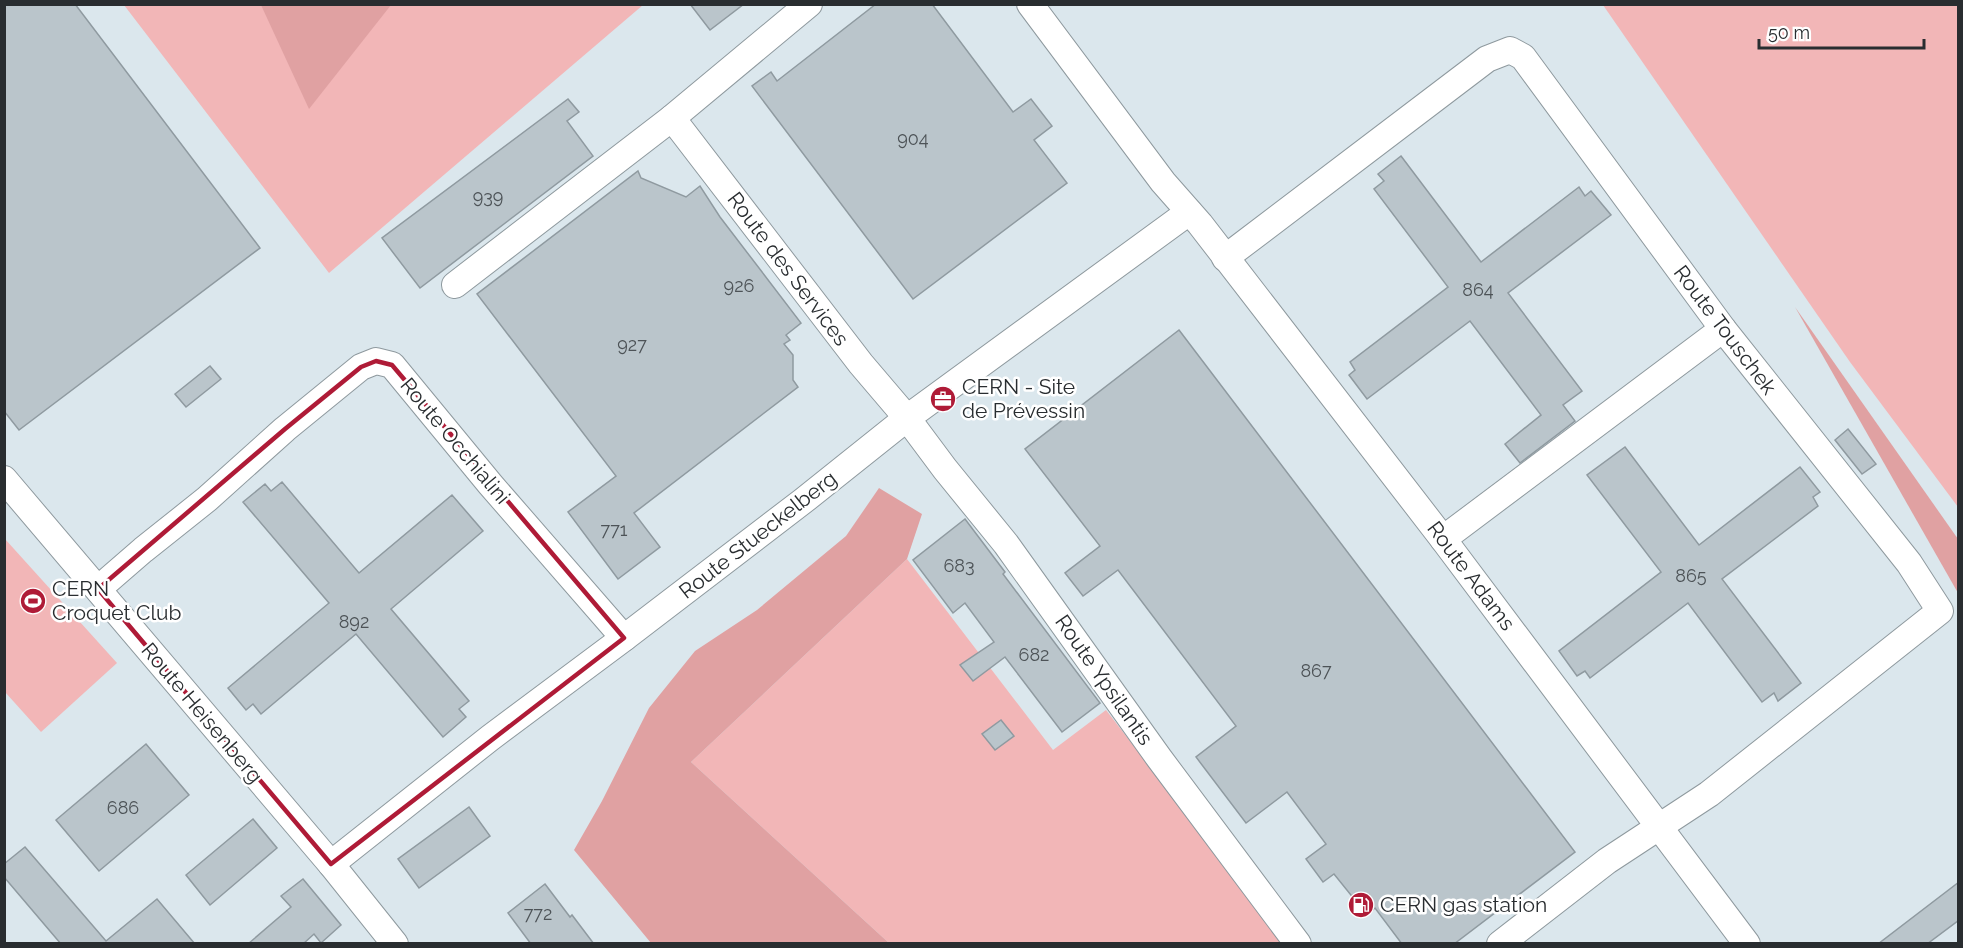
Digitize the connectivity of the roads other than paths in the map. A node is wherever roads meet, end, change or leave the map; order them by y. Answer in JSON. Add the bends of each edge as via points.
{"nodes":[{"id":1,"x":809,"y":4,"type":"edge"},
{"id":2,"x":1030,"y":4,"type":"edge"},
{"id":3,"x":672,"y":118,"type":"junction"},
{"id":4,"x":1189,"y":212,"type":"junction"},
{"id":5,"x":1225,"y":258,"type":"junction"},
{"id":6,"x":455,"y":285,"type":"dead end"},
{"id":7,"x":1723,"y":329,"type":"junction"},
{"id":8,"x":907,"y":418,"type":"junction"},
{"id":9,"x":4,"y":479,"type":"edge"},
{"id":10,"x":1443,"y":539,"type":"junction"},
{"id":11,"x":98,"y":589,"type":"junction"},
{"id":12,"x":624,"y":638,"type":"junction"},
{"id":13,"x":1659,"y":828,"type":"junction"},
{"id":14,"x":331,"y":864,"type":"junction"},
{"id":15,"x":395,"y":944,"type":"edge"},
{"id":16,"x":1298,"y":944,"type":"edge"},
{"id":17,"x":1500,"y":944,"type":"edge"},
{"id":18,"x":1747,"y":944,"type":"edge"}],
"edges":[{"from":1,"to":3,"type":"street"},
{"from":2,"to":4,"type":"street"},
{"from":3,"to":6,"type":"street"},
{"from":3,"to":8,"type":"street","name":"Route des Services"},
{"from":4,"to":5,"type":"street","name":"Route Adams"},
{"from":4,"to":8,"type":"street","name":"Route Stueckelberg"},
{"from":5,"to":7,"type":"street","name":"Route Touschek","via":[[1487,59],[1510,50],[1523,57]]},
{"from":5,"to":10,"type":"street","name":"Route Adams"},
{"from":7,"to":10,"type":"street"},
{"from":7,"to":13,"type":"street","name":"Route Touschek","via":[[1909,563],[1940,611],[1708,794]]},
{"from":8,"to":12,"type":"street","name":"Route Stueckelberg"},
{"from":8,"to":16,"type":"street","name":"Route Ypsilantis","via":[[1006,544]]},
{"from":9,"to":11,"type":"street","name":"Route Heisenberg"},
{"from":10,"to":13,"type":"street","name":"Route Adams"},
{"from":11,"to":12,"type":"street","name":"Route Occhialini","via":[[285,429],[361,367],[376,361],[392,365]]},
{"from":11,"to":14,"type":"street","name":"Route Heisenberg"},
{"from":12,"to":14,"type":"street","name":"Route Stueckelberg"},
{"from":13,"to":17,"type":"street","via":[[1607,861]]},
{"from":13,"to":18,"type":"street","name":"Route Adams"},
{"from":14,"to":15,"type":"street","name":"Route Heisenberg"}]}
